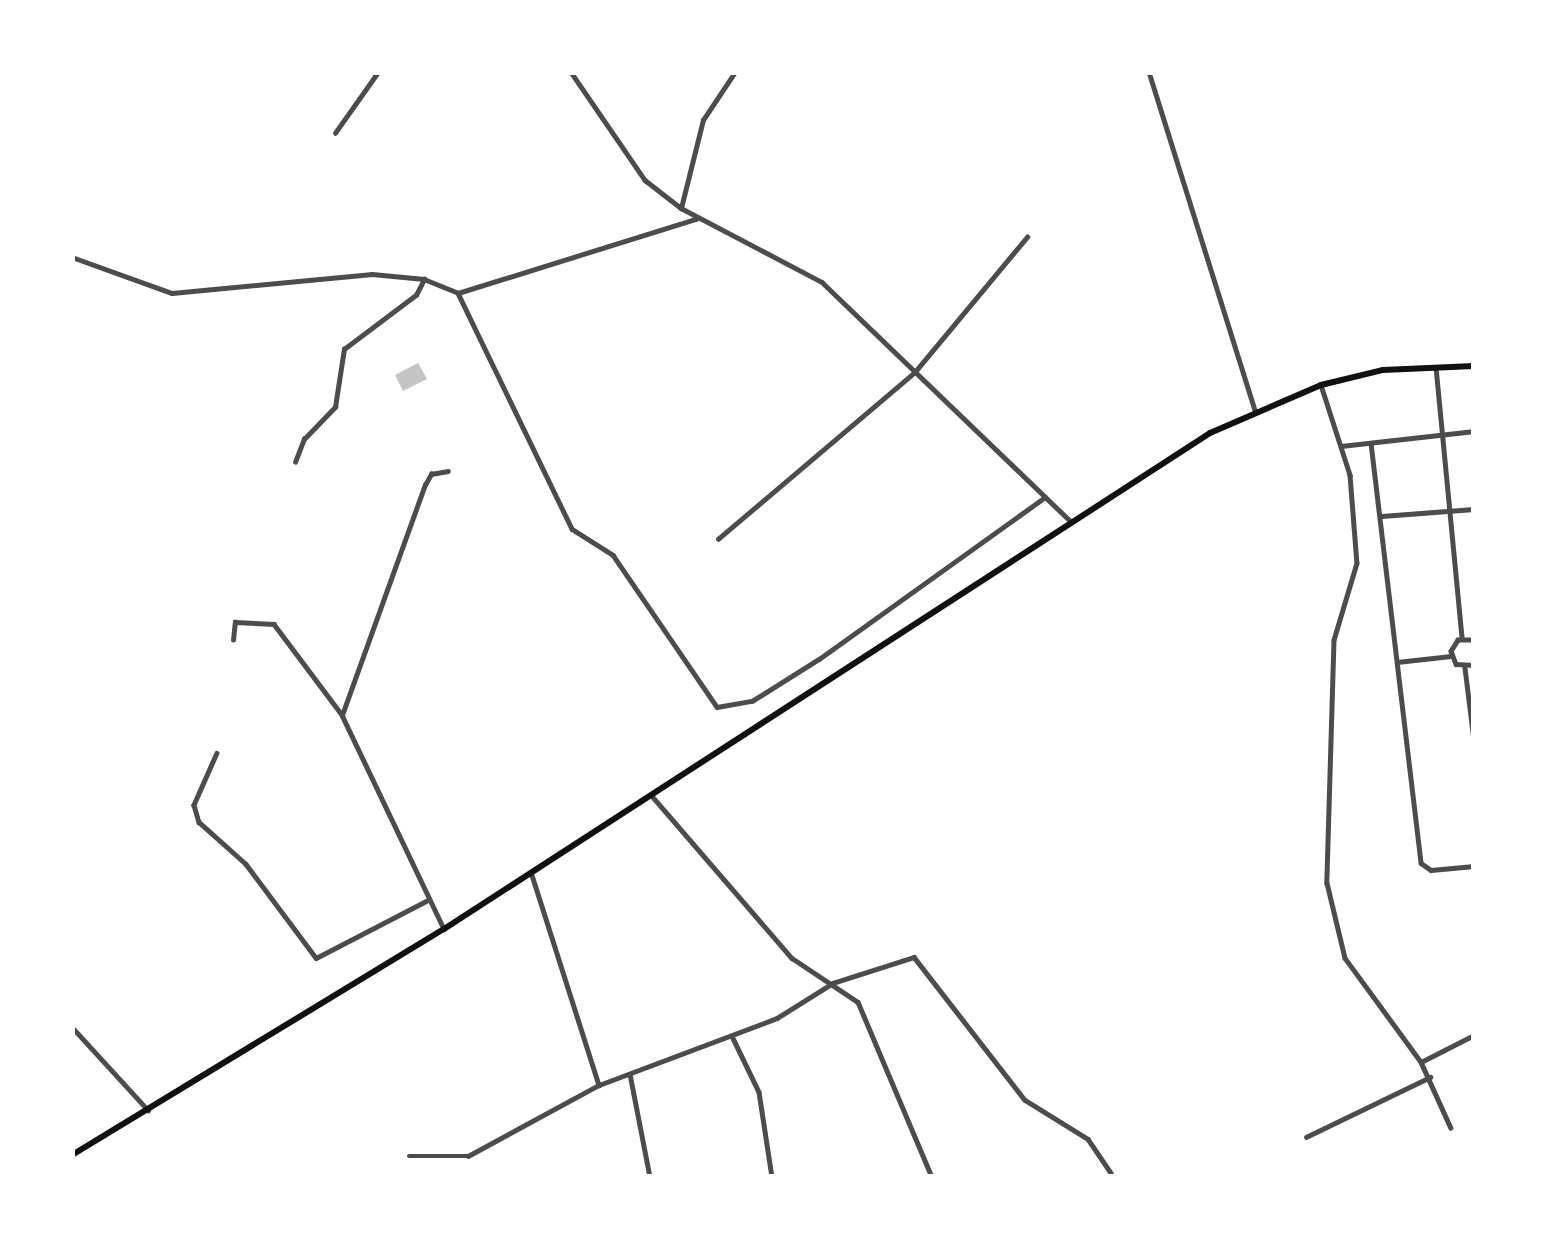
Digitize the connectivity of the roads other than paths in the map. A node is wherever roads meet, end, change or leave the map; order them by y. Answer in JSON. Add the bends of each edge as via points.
{"nodes":[{"id":1,"x":378,"y":72,"type":"edge"},
{"id":2,"x":571,"y":72,"type":"edge"},
{"id":3,"x":735,"y":72,"type":"edge"},
{"id":4,"x":1148,"y":72,"type":"edge"},
{"id":5,"x":335,"y":133,"type":"dead end"},
{"id":6,"x":681,"y":208,"type":"junction"},
{"id":7,"x":699,"y":218,"type":"junction"},
{"id":8,"x":1027,"y":237,"type":"dead end"},
{"id":9,"x":72,"y":256,"type":"edge"},
{"id":10,"x":424,"y":279,"type":"junction"},
{"id":11,"x":458,"y":293,"type":"junction"},
{"id":12,"x":1474,"y":366,"type":"edge"},
{"id":13,"x":1436,"y":367,"type":"junction"},
{"id":14,"x":914,"y":373,"type":"junction"},
{"id":15,"x":1321,"y":385,"type":"junction"},
{"id":16,"x":1255,"y":410,"type":"junction"},
{"id":17,"x":1474,"y":431,"type":"edge"},
{"id":18,"x":1439,"y":435,"type":"junction"},
{"id":19,"x":1371,"y":443,"type":"junction"},
{"id":20,"x":1341,"y":446,"type":"junction"},
{"id":21,"x":295,"y":462,"type":"dead end"},
{"id":22,"x":448,"y":471,"type":"dead end"},
{"id":23,"x":1045,"y":497,"type":"junction"},
{"id":24,"x":1474,"y":509,"type":"edge"},
{"id":25,"x":1450,"y":511,"type":"junction"},
{"id":26,"x":1382,"y":515,"type":"junction"},
{"id":27,"x":1070,"y":521,"type":"junction"},
{"id":28,"x":718,"y":539,"type":"dead end"},
{"id":29,"x":1462,"y":638,"type":"junction"},
{"id":30,"x":233,"y":640,"type":"dead end"},
{"id":31,"x":1474,"y":640,"type":"edge"},
{"id":32,"x":1451,"y":656,"type":"junction"},
{"id":33,"x":1397,"y":662,"type":"junction"},
{"id":34,"x":1474,"y":665,"type":"edge"},
{"id":35,"x":1465,"y":668,"type":"junction"},
{"id":36,"x":342,"y":715,"type":"junction"},
{"id":37,"x":1474,"y":740,"type":"edge"},
{"id":38,"x":217,"y":753,"type":"dead end"},
{"id":39,"x":652,"y":796,"type":"junction"},
{"id":40,"x":1474,"y":866,"type":"edge"},
{"id":41,"x":531,"y":872,"type":"junction"},
{"id":42,"x":428,"y":900,"type":"junction"},
{"id":43,"x":444,"y":929,"type":"junction"},
{"id":44,"x":833,"y":982,"type":"junction"},
{"id":45,"x":72,"y":1028,"type":"edge"},
{"id":46,"x":1474,"y":1035,"type":"edge"},
{"id":47,"x":732,"y":1036,"type":"junction"},
{"id":48,"x":1421,"y":1062,"type":"junction"},
{"id":49,"x":630,"y":1074,"type":"junction"},
{"id":50,"x":1430,"y":1077,"type":"junction"},
{"id":51,"x":599,"y":1085,"type":"junction"},
{"id":52,"x":148,"y":1110,"type":"junction"},
{"id":53,"x":1451,"y":1128,"type":"dead end"},
{"id":54,"x":1306,"y":1137,"type":"dead end"},
{"id":55,"x":72,"y":1155,"type":"edge"},
{"id":56,"x":409,"y":1156,"type":"dead end"},
{"id":57,"x":1111,"y":1173,"type":"dead end"},
{"id":58,"x":650,"y":1177,"type":"edge"},
{"id":59,"x":772,"y":1177,"type":"edge"},
{"id":60,"x":932,"y":1177,"type":"edge"}],
"edges":[{"from":1,"to":5,"type":"street"},
{"from":2,"to":6,"type":"street","via":[[645,180]]},
{"from":3,"to":6,"type":"street","via":[[703,120]]},
{"from":4,"to":16,"type":"street"},
{"from":6,"to":7,"type":"street"},
{"from":7,"to":11,"type":"street"},
{"from":7,"to":14,"type":"street","via":[[822,282]]},
{"from":8,"to":14,"type":"street"},
{"from":9,"to":10,"type":"street","via":[[192,294],[372,274]]},
{"from":10,"to":11,"type":"street"},
{"from":10,"to":21,"type":"street","via":[[416,295],[344,349],[334,407]]},
{"from":11,"to":23,"type":"street","via":[[572,530],[614,555],[717,707],[752,701],[819,659]]},
{"from":12,"to":13,"type":"main road"},
{"from":13,"to":15,"type":"main road"},
{"from":13,"to":18,"type":"street"},
{"from":14,"to":23,"type":"street"},
{"from":14,"to":28,"type":"street"},
{"from":15,"to":16,"type":"main road"},
{"from":15,"to":20,"type":"street"},
{"from":16,"to":27,"type":"main road"},
{"from":17,"to":18,"type":"street"},
{"from":18,"to":19,"type":"street"},
{"from":18,"to":25,"type":"street"},
{"from":19,"to":20,"type":"street"},
{"from":19,"to":26,"type":"street"},
{"from":20,"to":48,"type":"street","via":[[1358,563],[1334,640],[1327,883],[1346,958]]},
{"from":22,"to":36,"type":"street","via":[[425,485]]},
{"from":23,"to":27,"type":"street"},
{"from":24,"to":25,"type":"street"},
{"from":25,"to":26,"type":"street"},
{"from":25,"to":29,"type":"street"},
{"from":26,"to":33,"type":"street"},
{"from":27,"to":39,"type":"main road"},
{"from":29,"to":31,"type":"street"},
{"from":29,"to":32,"type":"street"},
{"from":30,"to":36,"type":"street","via":[[235,622],[270,621]]},
{"from":32,"to":33,"type":"street"},
{"from":32,"to":35,"type":"street"},
{"from":33,"to":40,"type":"street","via":[[1420,862],[1431,870]]},
{"from":34,"to":35,"type":"street"},
{"from":35,"to":37,"type":"street"},
{"from":36,"to":42,"type":"street"},
{"from":38,"to":42,"type":"street","via":[[194,805],[199,822],[246,864],[316,958]]},
{"from":39,"to":41,"type":"main road"},
{"from":39,"to":44,"type":"street","via":[[792,958]]},
{"from":41,"to":43,"type":"main road"},
{"from":41,"to":51,"type":"street"},
{"from":42,"to":43,"type":"street"},
{"from":43,"to":52,"type":"main road"},
{"from":44,"to":47,"type":"street"},
{"from":44,"to":57,"type":"street","via":[[900,958],[922,962],[1024,1100],[1088,1139]]},
{"from":44,"to":60,"type":"street","via":[[858,1002],[875,1033]]},
{"from":45,"to":52,"type":"street"},
{"from":46,"to":48,"type":"street"},
{"from":47,"to":49,"type":"street"},
{"from":47,"to":59,"type":"street","via":[[759,1093]]},
{"from":48,"to":50,"type":"street"},
{"from":49,"to":51,"type":"street"},
{"from":49,"to":58,"type":"street"},
{"from":50,"to":53,"type":"street"},
{"from":50,"to":54,"type":"street"},
{"from":51,"to":56,"type":"street","via":[[468,1156]]},
{"from":52,"to":55,"type":"main road"}]}
